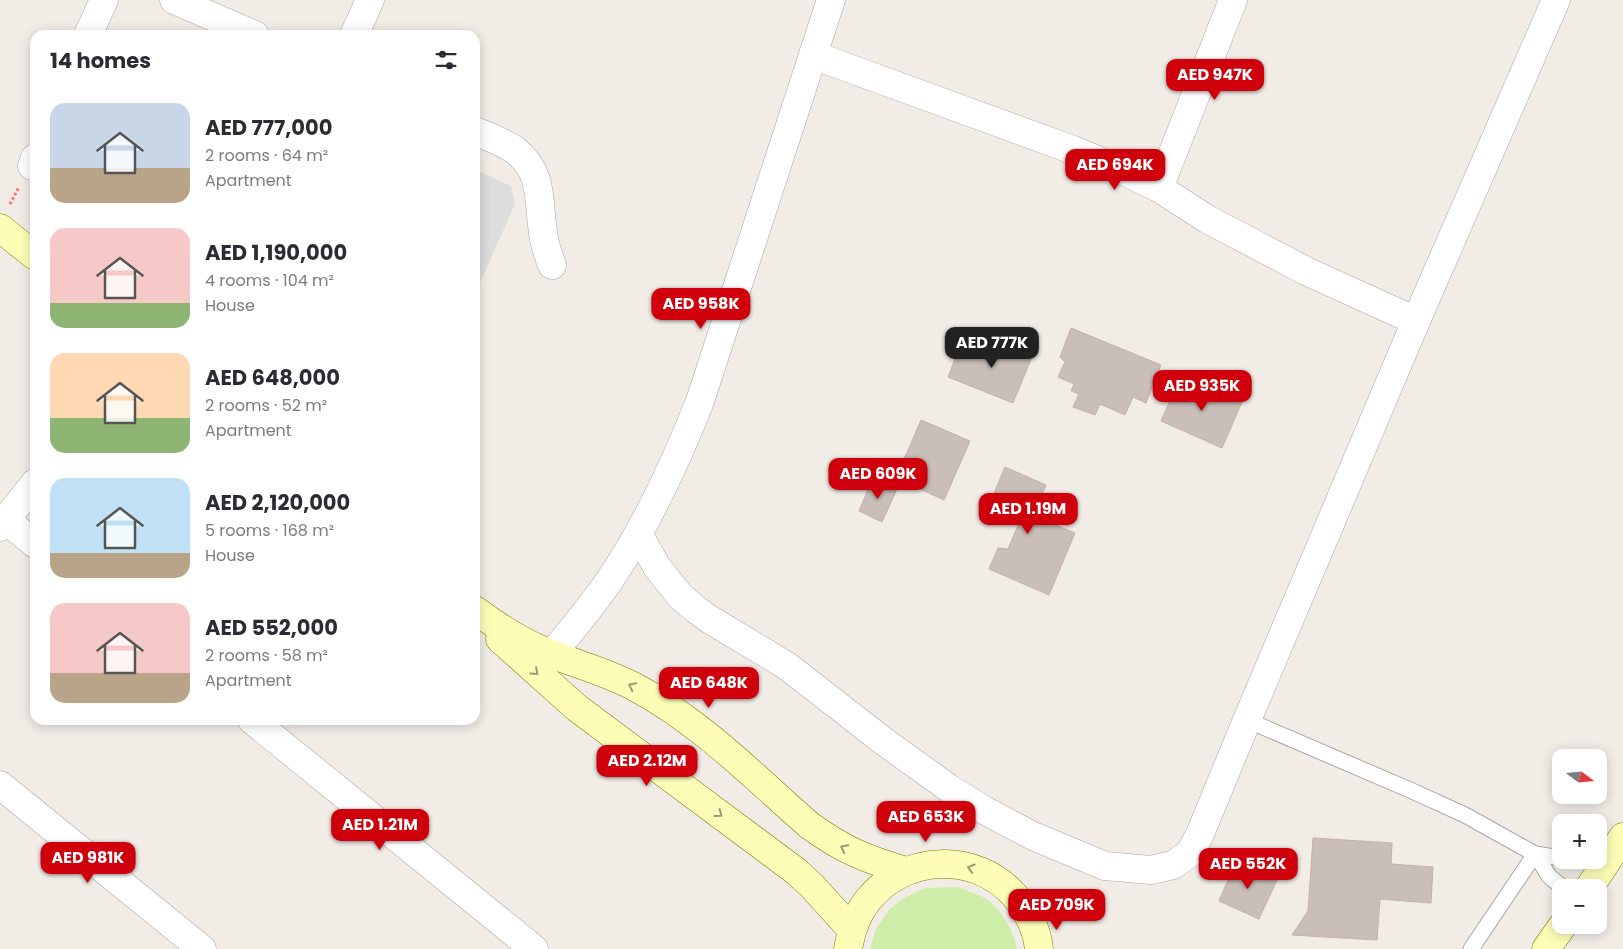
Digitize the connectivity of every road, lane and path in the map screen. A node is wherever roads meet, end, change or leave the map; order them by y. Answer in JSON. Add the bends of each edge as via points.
{"nodes":[{"id":1,"x":104,"y":0,"type":"edge"},
{"id":2,"x":174,"y":0,"type":"edge"},
{"id":3,"x":370,"y":0,"type":"edge"},
{"id":4,"x":831,"y":0,"type":"edge"},
{"id":5,"x":1233,"y":0,"type":"edge"},
{"id":6,"x":1554,"y":1,"type":"edge"},
{"id":7,"x":90,"y":30,"type":"edge"},
{"id":8,"x":243,"y":30,"type":"edge"},
{"id":9,"x":356,"y":30,"type":"edge"},
{"id":10,"x":813,"y":55,"type":"junction"},
{"id":11,"x":480,"y":133,"type":"edge"},
{"id":12,"x":30,"y":168,"type":"edge"},
{"id":13,"x":1159,"y":188,"type":"junction"},
{"id":14,"x":4,"y":217,"type":"edge"},
{"id":15,"x":30,"y":250,"type":"edge"},
{"id":16,"x":552,"y":265,"type":"dead end"},
{"id":17,"x":1416,"y":322,"type":"junction"},
{"id":18,"x":30,"y":489,"type":"edge"},
{"id":19,"x":3,"y":523,"type":"edge"},
{"id":20,"x":638,"y":535,"type":"junction"},
{"id":21,"x":30,"y":541,"type":"edge"},
{"id":22,"x":480,"y":615,"type":"edge"},
{"id":23,"x":480,"y":617,"type":"edge"},
{"id":24,"x":552,"y":654,"type":"junction"},
{"id":25,"x":1247,"y":720,"type":"junction"},
{"id":26,"x":258,"y":725,"type":"edge"},
{"id":27,"x":0,"y":786,"type":"edge"},
{"id":28,"x":1623,"y":838,"type":"edge"},
{"id":29,"x":1607,"y":852,"type":"edge"},
{"id":30,"x":1535,"y":854,"type":"junction"},
{"id":31,"x":1552,"y":857,"type":"edge"},
{"id":32,"x":906,"y":871,"type":"junction"},
{"id":33,"x":1552,"y":879,"type":"edge"},
{"id":34,"x":1557,"y":934,"type":"edge"},
{"id":35,"x":850,"y":940,"type":"edge"},
{"id":36,"x":202,"y":949,"type":"edge"},
{"id":37,"x":534,"y":949,"type":"edge"},
{"id":38,"x":1039,"y":949,"type":"edge"},
{"id":39,"x":1471,"y":949,"type":"edge"},
{"id":40,"x":1546,"y":949,"type":"edge"}],
"edges":[{"from":1,"to":7,"type":"street"},
{"from":2,"to":8,"type":"street"},
{"from":3,"to":9,"type":"street"},
{"from":4,"to":10,"type":"street"},
{"from":5,"to":13,"type":"street"},
{"from":6,"to":17,"type":"street"},
{"from":10,"to":13,"type":"street","via":[[1072,150]]},
{"from":10,"to":20,"type":"street","via":[[700,401],[666,482]]},
{"from":11,"to":16,"type":"street","via":[[516,151],[534,174],[539,187],[543,234]]},
{"from":12,"to":14,"type":"path"},
{"from":13,"to":17,"type":"street","via":[[1256,246]]},
{"from":14,"to":15,"type":"street"},
{"from":17,"to":25,"type":"street"},
{"from":18,"to":19,"type":"street"},
{"from":19,"to":21,"type":"street"},
{"from":20,"to":24,"type":"street","via":[[584,616]]},
{"from":20,"to":25,"type":"street","via":[[668,582],[709,619],[787,666],[950,789],[1032,836],[1105,866],[1151,870],[1173,865],[1190,853]]},
{"from":22,"to":24,"type":"street"},
{"from":23,"to":35,"type":"street","one_way":true,"via":[[538,675],[577,708],[797,872],[812,886]]},
{"from":32,"to":24,"type":"street","one_way":true,"via":[[867,859],[826,838],[705,733],[664,704],[617,679]]},
{"from":25,"to":30,"type":"lane","via":[[1465,815]]},
{"from":26,"to":37,"type":"street"},
{"from":27,"to":36,"type":"street"},
{"from":28,"to":29,"type":"street"},
{"from":30,"to":31,"type":"lane"},
{"from":30,"to":33,"type":"lane"},
{"from":30,"to":39,"type":"lane"},
{"from":32,"to":35,"type":"street","via":[[891,879],[867,901]]},
{"from":38,"to":32,"type":"street","one_way":true,"via":[[1032,921],[1021,903],[1007,886],[989,874],[969,866],[948,863],[926,864]]},
{"from":34,"to":40,"type":"street"}]}
